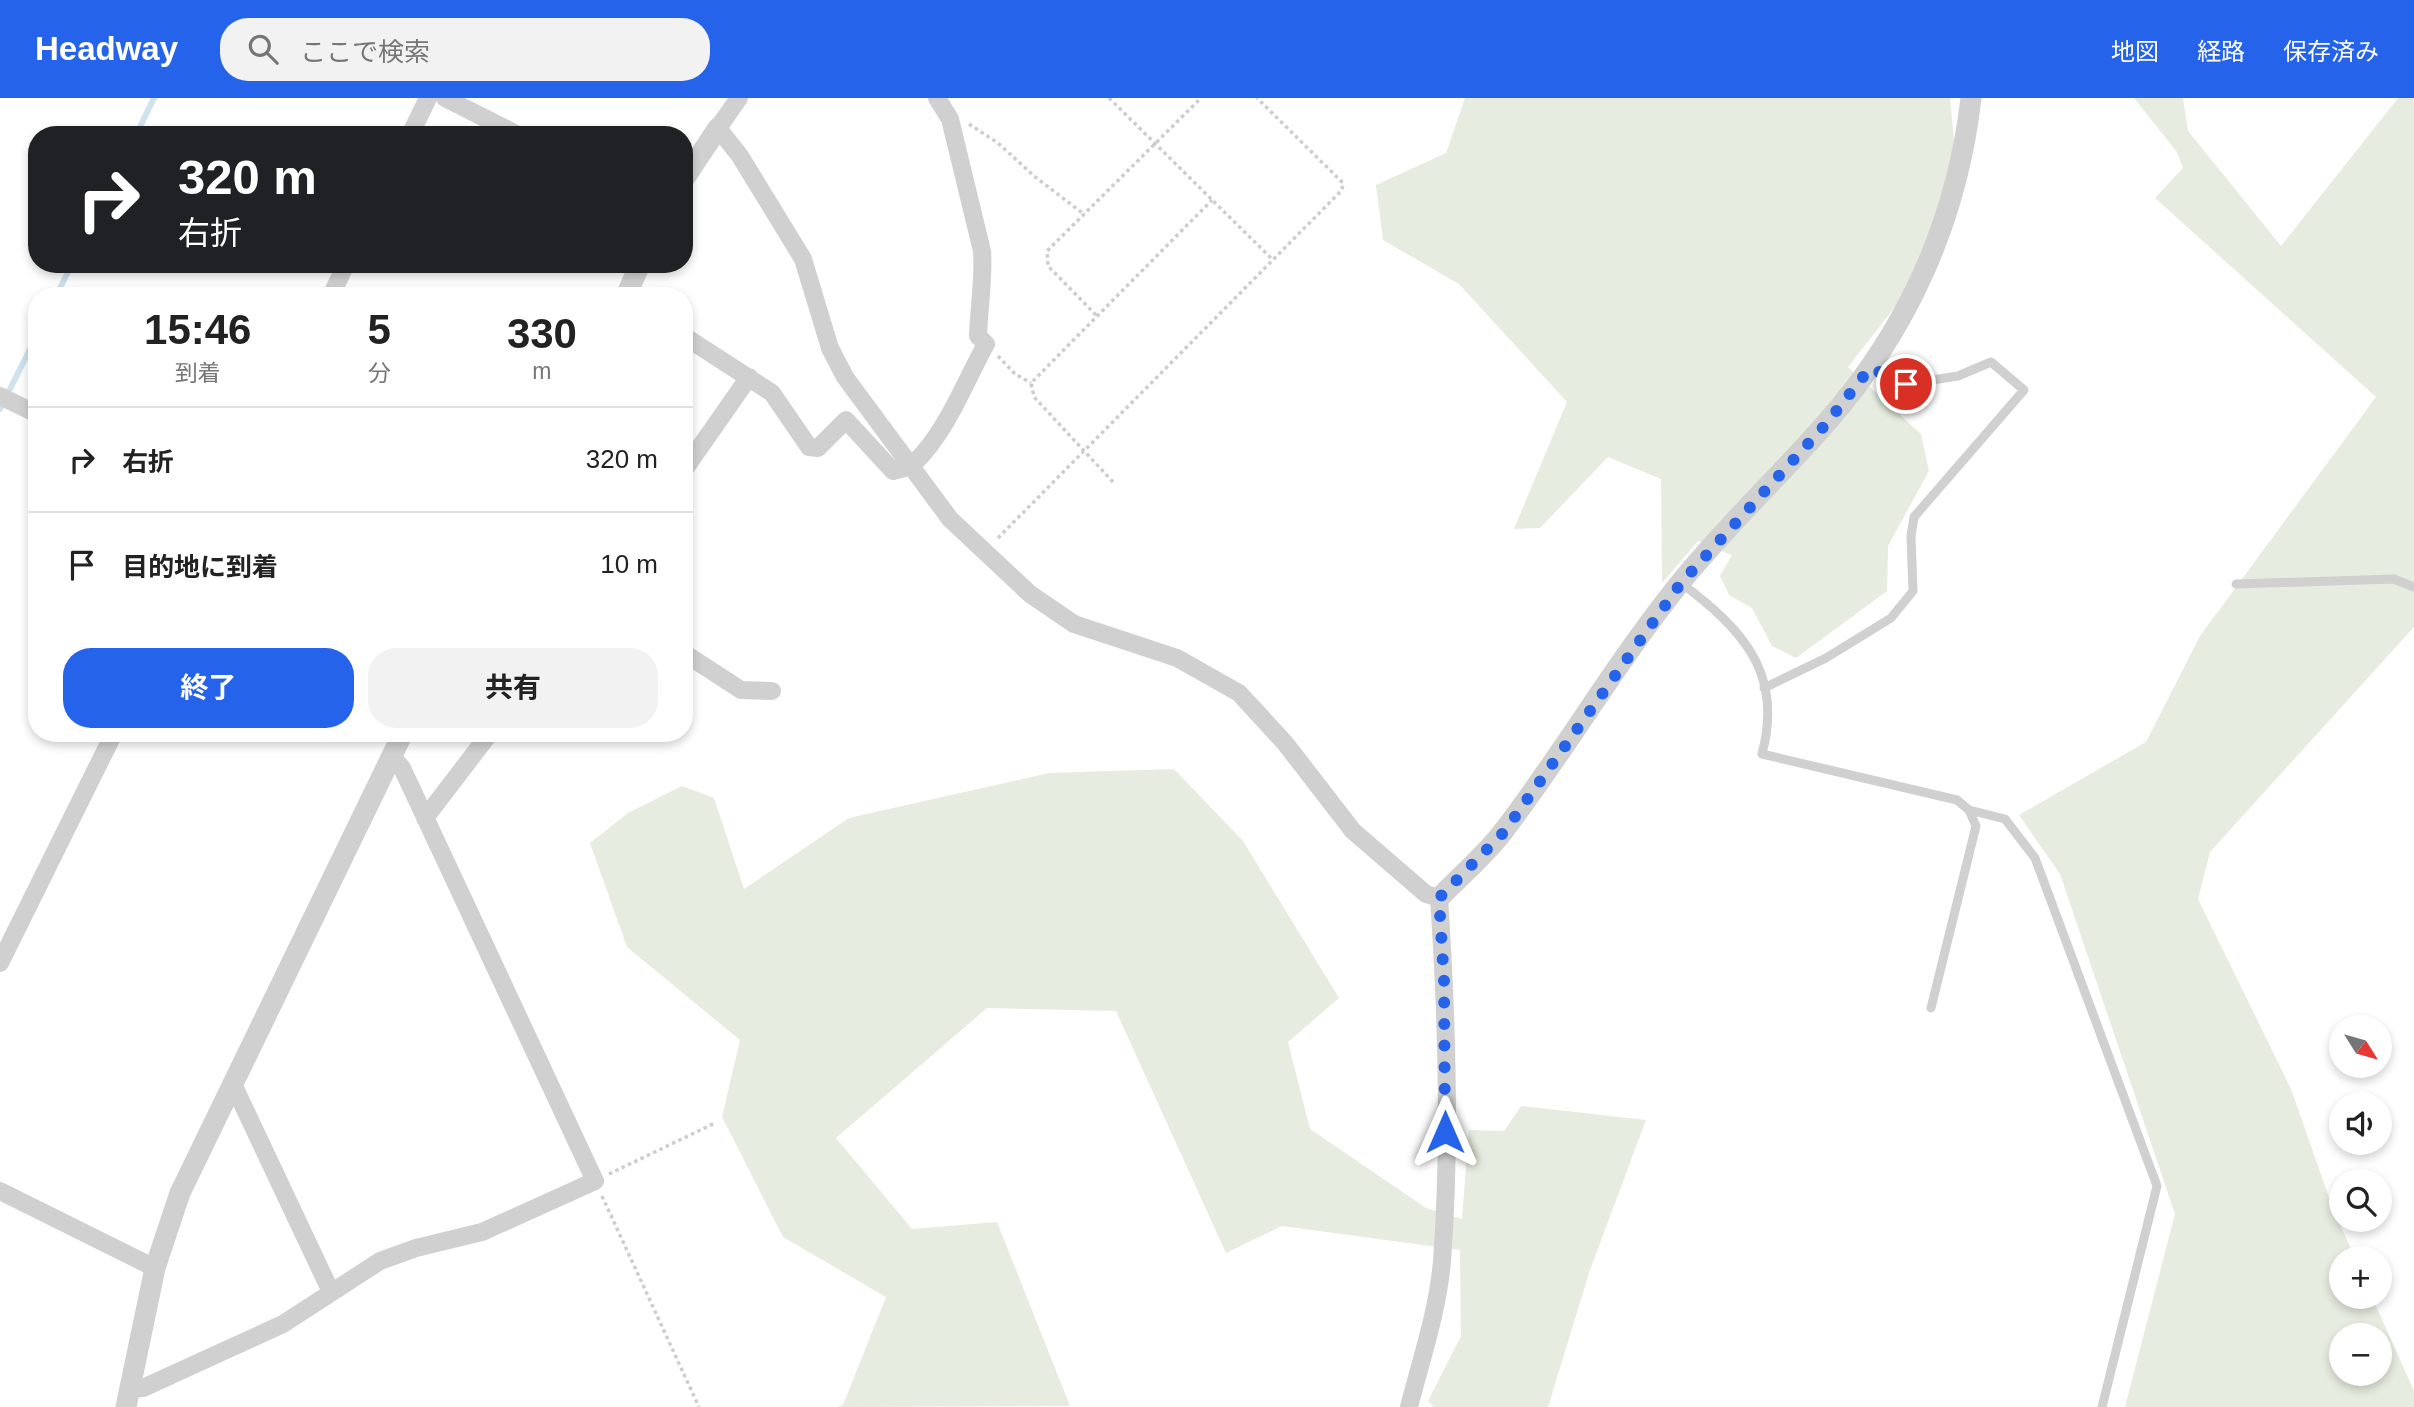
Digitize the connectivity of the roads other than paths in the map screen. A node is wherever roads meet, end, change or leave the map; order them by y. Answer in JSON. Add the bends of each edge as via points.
{"nodes":[{"id":1,"x":428,"y":98,"type":"edge"},
{"id":2,"x":445,"y":98,"type":"edge"},
{"id":3,"x":739,"y":98,"type":"edge"},
{"id":4,"x":937,"y":98,"type":"edge"},
{"id":5,"x":1971,"y":98,"type":"edge"},
{"id":6,"x":414,"y":126,"type":"edge"},
{"id":7,"x":500,"y":126,"type":"edge"},
{"id":8,"x":718,"y":128,"type":"junction"},
{"id":9,"x":693,"y":166,"type":"edge"},
{"id":10,"x":693,"y":342,"type":"edge"},
{"id":11,"x":1870,"y":368,"type":"junction"},
{"id":12,"x":749,"y":377,"type":"junction"},
{"id":13,"x":0,"y":396,"type":"edge"},
{"id":14,"x":28,"y":410,"type":"edge"},
{"id":15,"x":693,"y":457,"type":"edge"},
{"id":16,"x":912,"y":465,"type":"junction"},
{"id":17,"x":1681,"y":583,"type":"junction"},
{"id":18,"x":2236,"y":584,"type":"dead end"},
{"id":19,"x":2414,"y":587,"type":"edge"},
{"id":20,"x":693,"y":659,"type":"edge"},
{"id":21,"x":1764,"y":688,"type":"junction"},
{"id":22,"x":772,"y":691,"type":"dead end"},
{"id":23,"x":110,"y":742,"type":"edge"},
{"id":24,"x":399,"y":742,"type":"edge"},
{"id":25,"x":484,"y":742,"type":"edge"},
{"id":26,"x":392,"y":756,"type":"junction"},
{"id":27,"x":1969,"y":810,"type":"junction"},
{"id":28,"x":425,"y":818,"type":"junction"},
{"id":29,"x":1439,"y":898,"type":"junction"},
{"id":30,"x":0,"y":962,"type":"edge"},
{"id":31,"x":1931,"y":1008,"type":"dead end"},
{"id":32,"x":233,"y":1084,"type":"junction"},
{"id":33,"x":0,"y":1191,"type":"edge"},
{"id":34,"x":155,"y":1268,"type":"junction"},
{"id":35,"x":331,"y":1292,"type":"junction"},
{"id":36,"x":128,"y":1398,"type":"edge"},
{"id":37,"x":1409,"y":1407,"type":"edge"},
{"id":38,"x":2102,"y":1407,"type":"edge"}],
"edges":[{"from":1,"to":6,"type":"street"},
{"from":2,"to":7,"type":"street"},
{"from":3,"to":8,"type":"street"},
{"from":4,"to":16,"type":"street","via":[[950,119],[982,251],[978,335],[986,344],[953,406]]},
{"from":5,"to":11,"type":"street","via":[[1941,234],[1908,310]]},
{"from":8,"to":9,"type":"street"},
{"from":8,"to":16,"type":"street","via":[[803,259],[830,348],[845,377]]},
{"from":10,"to":12,"type":"street"},
{"from":11,"to":17,"type":"street","via":[[1827,423]]},
{"from":11,"to":21,"type":"lane","via":[[1906,384],[1958,376],[1991,362],[2024,390],[1914,517],[1913,591],[1891,618],[1826,658]]},
{"from":12,"to":15,"type":"street"},
{"from":12,"to":16,"type":"street","via":[[772,393],[809,447],[818,447],[846,420],[893,471]]},
{"from":13,"to":14,"type":"street"},
{"from":16,"to":29,"type":"street","via":[[950,519],[1030,594],[1074,624],[1177,658],[1239,693],[1286,743],[1353,831],[1426,894]]},
{"from":17,"to":21,"type":"lane","via":[[1735,627],[1753,656]]},
{"from":17,"to":29,"type":"street","via":[[1504,832]]},
{"from":18,"to":19,"type":"lane","via":[[2394,579]]},
{"from":20,"to":22,"type":"street","via":[[741,690]]},
{"from":21,"to":27,"type":"lane","via":[[1769,730],[1762,754],[1958,800]]},
{"from":23,"to":30,"type":"street"},
{"from":24,"to":26,"type":"street"},
{"from":25,"to":28,"type":"street"},
{"from":26,"to":28,"type":"street"},
{"from":26,"to":32,"type":"street"},
{"from":27,"to":31,"type":"lane","via":[[1976,826]]},
{"from":27,"to":38,"type":"lane","via":[[2006,819],[2035,858],[2157,1186]]},
{"from":28,"to":35,"type":"street","via":[[595,1181],[482,1232],[380,1261]]},
{"from":29,"to":37,"type":"street","via":[[1444,995],[1442,1263]]},
{"from":32,"to":34,"type":"street","via":[[180,1193]]},
{"from":32,"to":35,"type":"street"},
{"from":33,"to":34,"type":"street"},
{"from":34,"to":36,"type":"street"},
{"from":35,"to":36,"type":"street","via":[[283,1324]]}]}
